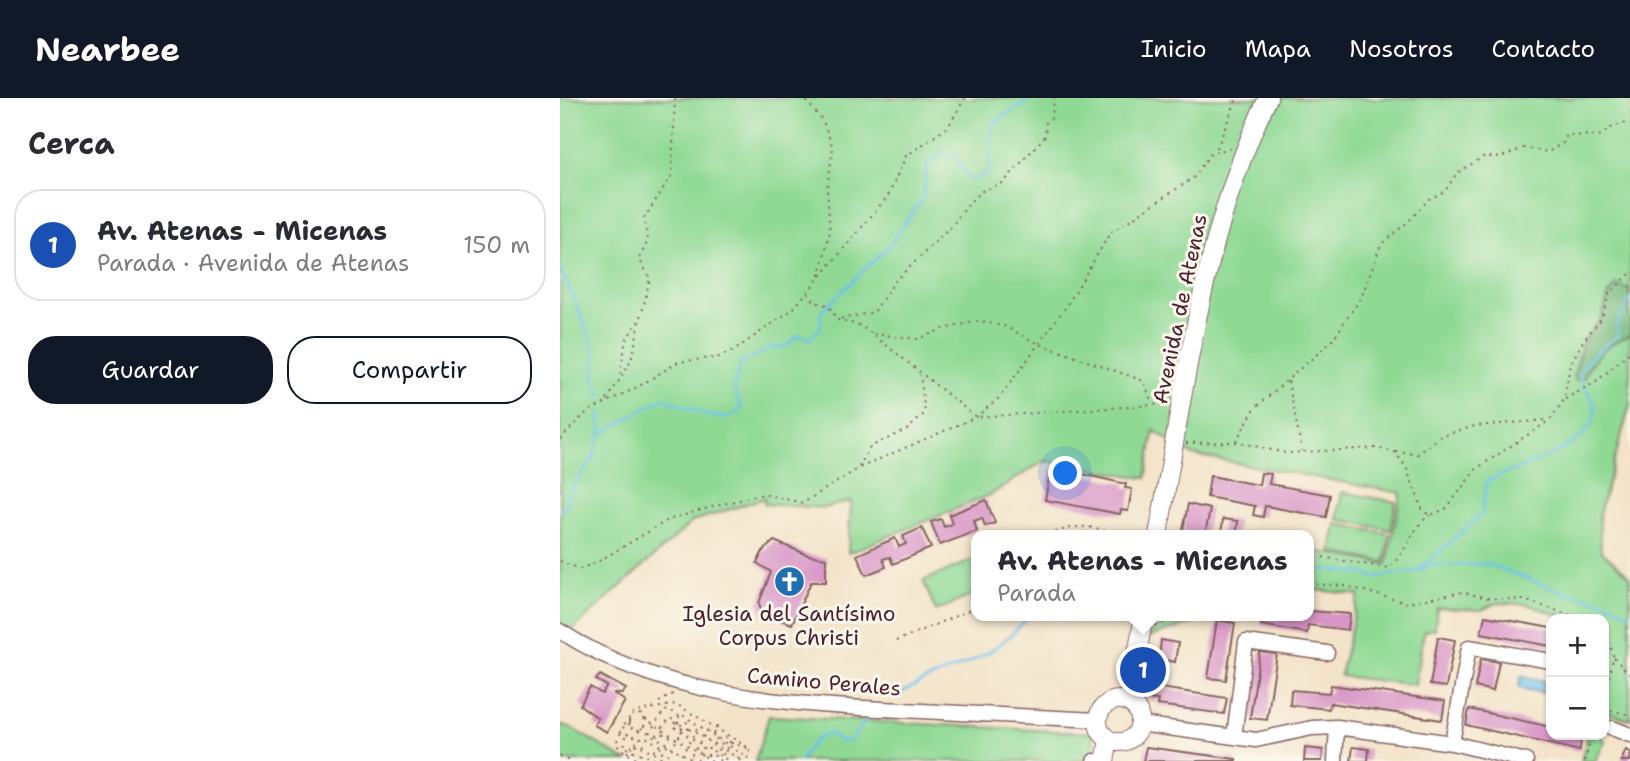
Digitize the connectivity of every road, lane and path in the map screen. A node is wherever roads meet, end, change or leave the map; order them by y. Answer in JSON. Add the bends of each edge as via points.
{"nodes":[{"id":1,"x":675,"y":98,"type":"edge"},
{"id":2,"x":804,"y":98,"type":"edge"},
{"id":3,"x":965,"y":98,"type":"edge"},
{"id":4,"x":1054,"y":98,"type":"edge"},
{"id":5,"x":1237,"y":98,"type":"edge"},
{"id":6,"x":1255,"y":98,"type":"edge"},
{"id":7,"x":1268,"y":98,"type":"edge"},
{"id":8,"x":1630,"y":122,"type":"edge"},
{"id":9,"x":1225,"y":149,"type":"junction"},
{"id":10,"x":1630,"y":274,"type":"edge"},
{"id":11,"x":820,"y":278,"type":"junction"},
{"id":12,"x":808,"y":293,"type":"junction"},
{"id":13,"x":638,"y":320,"type":"junction"},
{"id":14,"x":838,"y":320,"type":"junction"},
{"id":15,"x":872,"y":334,"type":"junction"},
{"id":16,"x":1039,"y":344,"type":"junction"},
{"id":17,"x":1630,"y":352,"type":"edge"},
{"id":18,"x":920,"y":375,"type":"junction"},
{"id":19,"x":620,"y":376,"type":"junction"},
{"id":20,"x":1288,"y":380,"type":"junction"},
{"id":21,"x":1564,"y":400,"type":"junction"},
{"id":22,"x":605,"y":403,"type":"junction"},
{"id":23,"x":1152,"y":404,"type":"junction"},
{"id":24,"x":1171,"y":404,"type":"junction"},
{"id":25,"x":976,"y":417,"type":"junction"},
{"id":26,"x":1550,"y":420,"type":"junction"},
{"id":27,"x":560,"y":439,"type":"edge"},
{"id":28,"x":1236,"y":442,"type":"junction"},
{"id":29,"x":1175,"y":443,"type":"junction"},
{"id":30,"x":1302,"y":452,"type":"junction"},
{"id":31,"x":1395,"y":452,"type":"junction"},
{"id":32,"x":859,"y":468,"type":"junction"},
{"id":33,"x":1430,"y":515,"type":"junction"},
{"id":34,"x":1063,"y":530,"type":"edge"},
{"id":35,"x":1101,"y":530,"type":"edge"},
{"id":36,"x":1148,"y":530,"type":"edge"},
{"id":37,"x":1159,"y":530,"type":"edge"},
{"id":38,"x":1314,"y":556,"type":"edge"},
{"id":39,"x":560,"y":561,"type":"edge"},
{"id":40,"x":1314,"y":584,"type":"edge"},
{"id":41,"x":971,"y":610,"type":"edge"},
{"id":42,"x":1567,"y":614,"type":"edge"},
{"id":43,"x":1131,"y":621,"type":"edge"},
{"id":44,"x":1146,"y":621,"type":"edge"},
{"id":45,"x":560,"y":631,"type":"edge"},
{"id":46,"x":896,"y":641,"type":"dead end"},
{"id":47,"x":1609,"y":642,"type":"edge"},
{"id":48,"x":1326,"y":653,"type":"dead end"},
{"id":49,"x":1614,"y":657,"type":"junction"},
{"id":50,"x":1546,"y":660,"type":"edge"},
{"id":51,"x":1630,"y":675,"type":"edge"},
{"id":52,"x":1608,"y":677,"type":"edge"},
{"id":53,"x":679,"y":681,"type":"junction"},
{"id":54,"x":1122,"y":701,"type":"junction"},
{"id":55,"x":664,"y":705,"type":"junction"},
{"id":56,"x":644,"y":710,"type":"junction"},
{"id":57,"x":666,"y":710,"type":"junction"},
{"id":58,"x":1609,"y":711,"type":"edge"},
{"id":59,"x":693,"y":714,"type":"junction"},
{"id":60,"x":640,"y":715,"type":"junction"},
{"id":61,"x":1630,"y":715,"type":"edge"},
{"id":62,"x":679,"y":716,"type":"junction"},
{"id":63,"x":645,"y":719,"type":"junction"},
{"id":64,"x":690,"y":719,"type":"junction"},
{"id":65,"x":1097,"y":720,"type":"junction"},
{"id":66,"x":676,"y":721,"type":"junction"},
{"id":67,"x":688,"y":723,"type":"junction"},
{"id":68,"x":719,"y":723,"type":"dead end"},
{"id":69,"x":630,"y":724,"type":"junction"},
{"id":70,"x":654,"y":724,"type":"junction"},
{"id":71,"x":681,"y":724,"type":"junction"},
{"id":72,"x":1139,"y":724,"type":"junction"},
{"id":73,"x":711,"y":725,"type":"junction"},
{"id":74,"x":624,"y":726,"type":"junction"},
{"id":75,"x":699,"y":726,"type":"junction"},
{"id":76,"x":1337,"y":727,"type":"junction"},
{"id":77,"x":716,"y":728,"type":"junction"},
{"id":78,"x":1612,"y":728,"type":"dead end"},
{"id":79,"x":640,"y":729,"type":"junction"},
{"id":80,"x":662,"y":729,"type":"junction"},
{"id":81,"x":689,"y":729,"type":"junction"},
{"id":82,"x":620,"y":731,"type":"junction"},
{"id":83,"x":682,"y":731,"type":"junction"},
{"id":84,"x":707,"y":731,"type":"junction"},
{"id":85,"x":649,"y":733,"type":"junction"},
{"id":86,"x":695,"y":733,"type":"junction"},
{"id":87,"x":713,"y":734,"type":"junction"},
{"id":88,"x":626,"y":735,"type":"junction"},
{"id":89,"x":728,"y":735,"type":"junction"},
{"id":90,"x":1630,"y":735,"type":"edge"},
{"id":91,"x":654,"y":736,"type":"junction"},
{"id":92,"x":646,"y":737,"type":"junction"},
{"id":93,"x":703,"y":737,"type":"junction"},
{"id":94,"x":1234,"y":737,"type":"junction"},
{"id":95,"x":640,"y":738,"type":"junction"},
{"id":96,"x":692,"y":738,"type":"junction"},
{"id":97,"x":717,"y":738,"type":"junction"},
{"id":98,"x":678,"y":739,"type":"junction"},
{"id":99,"x":1591,"y":740,"type":"edge"},
{"id":100,"x":709,"y":741,"type":"junction"},
{"id":101,"x":723,"y":741,"type":"junction"},
{"id":102,"x":1114,"y":741,"type":"junction"},
{"id":103,"x":700,"y":743,"type":"junction"},
{"id":104,"x":1452,"y":743,"type":"junction"},
{"id":105,"x":638,"y":744,"type":"junction"},
{"id":106,"x":713,"y":744,"type":"junction"},
{"id":107,"x":729,"y":744,"type":"junction"},
{"id":108,"x":669,"y":745,"type":"junction"},
{"id":109,"x":688,"y":745,"type":"junction"},
{"id":110,"x":746,"y":746,"type":"junction"},
{"id":111,"x":643,"y":747,"type":"junction"},
{"id":112,"x":673,"y":747,"type":"junction"},
{"id":113,"x":719,"y":747,"type":"junction"},
{"id":114,"x":662,"y":748,"type":"junction"},
{"id":115,"x":695,"y":749,"type":"junction"},
{"id":116,"x":628,"y":750,"type":"junction"},
{"id":117,"x":725,"y":751,"type":"junction"},
{"id":118,"x":633,"y":752,"type":"junction"},
{"id":119,"x":651,"y":752,"type":"junction"},
{"id":120,"x":702,"y":753,"type":"junction"},
{"id":121,"x":716,"y":753,"type":"junction"},
{"id":122,"x":626,"y":754,"type":"junction"},
{"id":123,"x":682,"y":754,"type":"junction"},
{"id":124,"x":743,"y":754,"type":"junction"},
{"id":125,"x":560,"y":756,"type":"edge"},
{"id":126,"x":722,"y":756,"type":"junction"},
{"id":127,"x":661,"y":757,"type":"junction"},
{"id":128,"x":708,"y":757,"type":"junction"},
{"id":129,"x":689,"y":760,"type":"edge"},
{"id":130,"x":743,"y":760,"type":"edge"},
{"id":131,"x":569,"y":761,"type":"edge"},
{"id":132,"x":639,"y":761,"type":"edge"},
{"id":133,"x":659,"y":761,"type":"edge"},
{"id":134,"x":666,"y":761,"type":"edge"},
{"id":135,"x":679,"y":761,"type":"edge"},
{"id":136,"x":695,"y":761,"type":"edge"},
{"id":137,"x":712,"y":761,"type":"edge"},
{"id":138,"x":719,"y":761,"type":"edge"},
{"id":139,"x":729,"y":761,"type":"edge"},
{"id":140,"x":1105,"y":761,"type":"edge"},
{"id":141,"x":1116,"y":761,"type":"edge"},
{"id":142,"x":1335,"y":761,"type":"edge"},
{"id":143,"x":1526,"y":761,"type":"edge"},
{"id":144,"x":1585,"y":761,"type":"edge"}],
"edges":[{"from":1,"to":13,"type":"path","via":[[672,175],[643,219],[650,233],[649,244],[639,259],[650,278]]},
{"from":2,"to":11,"type":"path","via":[[823,121],[833,148],[827,189],[830,232]]},
{"from":3,"to":11,"type":"path","via":[[948,127],[906,156],[888,197]]},
{"from":4,"to":14,"type":"path","via":[[1045,136],[1003,183],[971,201],[895,281],[874,312]]},
{"from":5,"to":9,"type":"path"},
{"from":6,"to":9,"type":"main road","name":"Avenida de Atenas"},
{"from":7,"to":29,"type":"main road","name":"Avenida de Atenas","via":[[1244,152],[1223,218]]},
{"from":8,"to":20,"type":"path","via":[[1599,136],[1567,135],[1548,152],[1524,148],[1501,157],[1483,157],[1457,173],[1445,191],[1429,199],[1381,244],[1362,296],[1332,342]]},
{"from":9,"to":16,"type":"path","via":[[1193,178],[1110,233]]},
{"from":9,"to":24,"type":"main road","name":"Avenida de Atenas"},
{"from":10,"to":21,"type":"path","via":[[1609,294],[1601,320],[1570,365]]},
{"from":11,"to":12,"type":"path"},
{"from":12,"to":14,"type":"path","via":[[815,302],[828,305]]},
{"from":12,"to":22,"type":"path","via":[[735,350],[678,362]]},
{"from":13,"to":19,"type":"path","via":[[626,340]]},
{"from":13,"to":19,"type":"path","via":[[631,361]]},
{"from":14,"to":15,"type":"path"},
{"from":15,"to":16,"type":"path","via":[[917,340],[979,321],[1019,331]]},
{"from":15,"to":18,"type":"path"},
{"from":16,"to":23,"type":"path","via":[[1144,381]]},
{"from":16,"to":25,"type":"path","via":[[1000,397]]},
{"from":17,"to":21,"type":"path","via":[[1595,382]]},
{"from":18,"to":25,"type":"path"},
{"from":18,"to":32,"type":"path","via":[[925,413],[908,429],[870,447]]},
{"from":19,"to":22,"type":"path"},
{"from":20,"to":28,"type":"path","via":[[1255,408]]},
{"from":20,"to":30,"type":"path"},
{"from":21,"to":26,"type":"path"},
{"from":22,"to":27,"type":"path","via":[[587,412]]},
{"from":23,"to":24,"type":"path"},
{"from":23,"to":25,"type":"path"},
{"from":24,"to":36,"type":"main road","name":"Avenida de Atenas"},
{"from":25,"to":32,"type":"path"},
{"from":26,"to":31,"type":"path","via":[[1475,426],[1441,436],[1418,454]]},
{"from":26,"to":33,"type":"path","via":[[1476,469],[1447,508]]},
{"from":28,"to":29,"type":"path"},
{"from":28,"to":30,"type":"path"},
{"from":29,"to":37,"type":"main road","name":"Avenida de Atenas"},
{"from":30,"to":31,"type":"path","via":[[1376,448]]},
{"from":31,"to":33,"type":"path","via":[[1406,467],[1423,512]]},
{"from":32,"to":39,"type":"path","via":[[803,503],[763,494],[668,520],[580,569]]},
{"from":33,"to":38,"type":"path","via":[[1388,568]]},
{"from":34,"to":35,"type":"path","via":[[1088,525]]},
{"from":40,"to":42,"type":"path","via":[[1346,586],[1407,603],[1462,592],[1524,600]]},
{"from":41,"to":46,"type":"path"},
{"from":43,"to":54,"type":"main road"},
{"from":44,"to":54,"type":"main road"},
{"from":45,"to":53,"type":"street","name":"Camino Perales","via":[[597,652]]},
{"from":47,"to":49,"type":"path"},
{"from":48,"to":94,"type":"street","via":[[1245,642]]},
{"from":49,"to":51,"type":"path"},
{"from":49,"to":52,"type":"path"},
{"from":50,"to":104,"type":"street","via":[[1469,647]]},
{"from":53,"to":55,"type":"path","via":[[671,696],[661,702]]},
{"from":53,"to":65,"type":"street","name":"Camino Perales","via":[[727,695],[792,704],[1072,725]]},
{"from":54,"to":65,"type":"main road","via":[[1103,707]]},
{"from":54,"to":72,"type":"main road","via":[[1138,711]]},
{"from":55,"to":56,"type":"path"},
{"from":55,"to":57,"type":"path"},
{"from":55,"to":59,"type":"path","via":[[676,704]]},
{"from":56,"to":60,"type":"path"},
{"from":56,"to":74,"type":"path","via":[[633,713]]},
{"from":57,"to":62,"type":"path"},
{"from":57,"to":70,"type":"path"},
{"from":58,"to":61,"type":"path"},
{"from":59,"to":64,"type":"path"},
{"from":59,"to":73,"type":"path"},
{"from":60,"to":63,"type":"path"},
{"from":60,"to":69,"type":"path","via":[[632,717]]},
{"from":62,"to":64,"type":"path"},
{"from":62,"to":66,"type":"path"},
{"from":63,"to":70,"type":"path"},
{"from":63,"to":79,"type":"path"},
{"from":64,"to":67,"type":"path"},
{"from":64,"to":75,"type":"path"},
{"from":65,"to":102,"type":"main road","via":[[1101,732]]},
{"from":66,"to":71,"type":"path"},
{"from":66,"to":80,"type":"path","via":[[669,718]]},
{"from":66,"to":83,"type":"path","via":[[673,726]]},
{"from":67,"to":71,"type":"path"},
{"from":67,"to":81,"type":"path"},
{"from":68,"to":77,"type":"path"},
{"from":69,"to":74,"type":"path"},
{"from":69,"to":79,"type":"path"},
{"from":70,"to":80,"type":"path"},
{"from":70,"to":85,"type":"path"},
{"from":71,"to":83,"type":"path"},
{"from":72,"to":94,"type":"street"},
{"from":72,"to":102,"type":"main road","via":[[1135,734]]},
{"from":73,"to":77,"type":"path"},
{"from":73,"to":84,"type":"path"},
{"from":74,"to":82,"type":"path"},
{"from":75,"to":84,"type":"path"},
{"from":75,"to":86,"type":"path"},
{"from":76,"to":94,"type":"street","via":[[1312,727],[1256,740]]},
{"from":76,"to":104,"type":"street"},
{"from":76,"to":142,"type":"street"},
{"from":77,"to":87,"type":"path"},
{"from":77,"to":89,"type":"path"},
{"from":78,"to":90,"type":"street"},
{"from":79,"to":85,"type":"path"},
{"from":79,"to":95,"type":"path"},
{"from":80,"to":98,"type":"path"},
{"from":81,"to":83,"type":"path"},
{"from":81,"to":86,"type":"path"},
{"from":82,"to":88,"type":"path"},
{"from":82,"to":122,"type":"path","via":[[616,743]]},
{"from":83,"to":96,"type":"path"},
{"from":83,"to":98,"type":"path"},
{"from":84,"to":87,"type":"path"},
{"from":84,"to":93,"type":"path"},
{"from":85,"to":91,"type":"path"},
{"from":85,"to":92,"type":"path"},
{"from":86,"to":93,"type":"path"},
{"from":86,"to":96,"type":"path"},
{"from":87,"to":97,"type":"path"},
{"from":88,"to":95,"type":"path"},
{"from":88,"to":116,"type":"path","via":[[622,744]]},
{"from":89,"to":101,"type":"path"},
{"from":89,"to":107,"type":"path"},
{"from":89,"to":110,"type":"path"},
{"from":91,"to":98,"type":"path","via":[[661,733]]},
{"from":91,"to":108,"type":"path"},
{"from":92,"to":95,"type":"path"},
{"from":92,"to":114,"type":"path"},
{"from":93,"to":100,"type":"path"},
{"from":93,"to":103,"type":"path"},
{"from":95,"to":105,"type":"path"},
{"from":95,"to":111,"type":"path"},
{"from":96,"to":103,"type":"path"},
{"from":96,"to":109,"type":"path"},
{"from":97,"to":101,"type":"path"},
{"from":97,"to":106,"type":"path"},
{"from":98,"to":109,"type":"path"},
{"from":98,"to":112,"type":"path"},
{"from":99,"to":144,"type":"path"},
{"from":100,"to":106,"type":"path"},
{"from":100,"to":128,"type":"path"},
{"from":101,"to":107,"type":"path"},
{"from":101,"to":113,"type":"path"},
{"from":102,"to":140,"type":"main road"},
{"from":102,"to":141,"type":"main road"},
{"from":103,"to":115,"type":"path"},
{"from":103,"to":120,"type":"path"},
{"from":104,"to":143,"type":"street"},
{"from":105,"to":111,"type":"path"},
{"from":105,"to":116,"type":"path"},
{"from":105,"to":118,"type":"path"},
{"from":106,"to":113,"type":"path"},
{"from":106,"to":121,"type":"path"},
{"from":107,"to":110,"type":"path"},
{"from":107,"to":117,"type":"path"},
{"from":107,"to":124,"type":"path"},
{"from":108,"to":112,"type":"path"},
{"from":108,"to":114,"type":"path"},
{"from":109,"to":115,"type":"path"},
{"from":109,"to":123,"type":"path"},
{"from":110,"to":124,"type":"path"},
{"from":110,"to":130,"type":"path","via":[[750,750]]},
{"from":111,"to":119,"type":"path"},
{"from":112,"to":123,"type":"path"},
{"from":112,"to":134,"type":"path"},
{"from":113,"to":117,"type":"path"},
{"from":113,"to":121,"type":"path"},
{"from":114,"to":119,"type":"path"},
{"from":114,"to":127,"type":"path"},
{"from":115,"to":120,"type":"path"},
{"from":115,"to":129,"type":"path"},
{"from":116,"to":118,"type":"path"},
{"from":116,"to":122,"type":"path"},
{"from":117,"to":126,"type":"path"},
{"from":117,"to":130,"type":"path"},
{"from":118,"to":133,"type":"path"},
{"from":119,"to":127,"type":"path"},
{"from":120,"to":128,"type":"path"},
{"from":120,"to":136,"type":"path"},
{"from":121,"to":126,"type":"path"},
{"from":121,"to":137,"type":"path"},
{"from":122,"to":132,"type":"path"},
{"from":123,"to":129,"type":"path"},
{"from":123,"to":135,"type":"path"},
{"from":124,"to":130,"type":"path"},
{"from":124,"to":130,"type":"path"},
{"from":125,"to":131,"type":"path"},
{"from":126,"to":138,"type":"path"},
{"from":126,"to":139,"type":"path"},
{"from":127,"to":133,"type":"path"},
{"from":127,"to":134,"type":"path"},
{"from":128,"to":137,"type":"path"},
{"from":129,"to":136,"type":"path"},
{"from":134,"to":135,"type":"path"}]}
